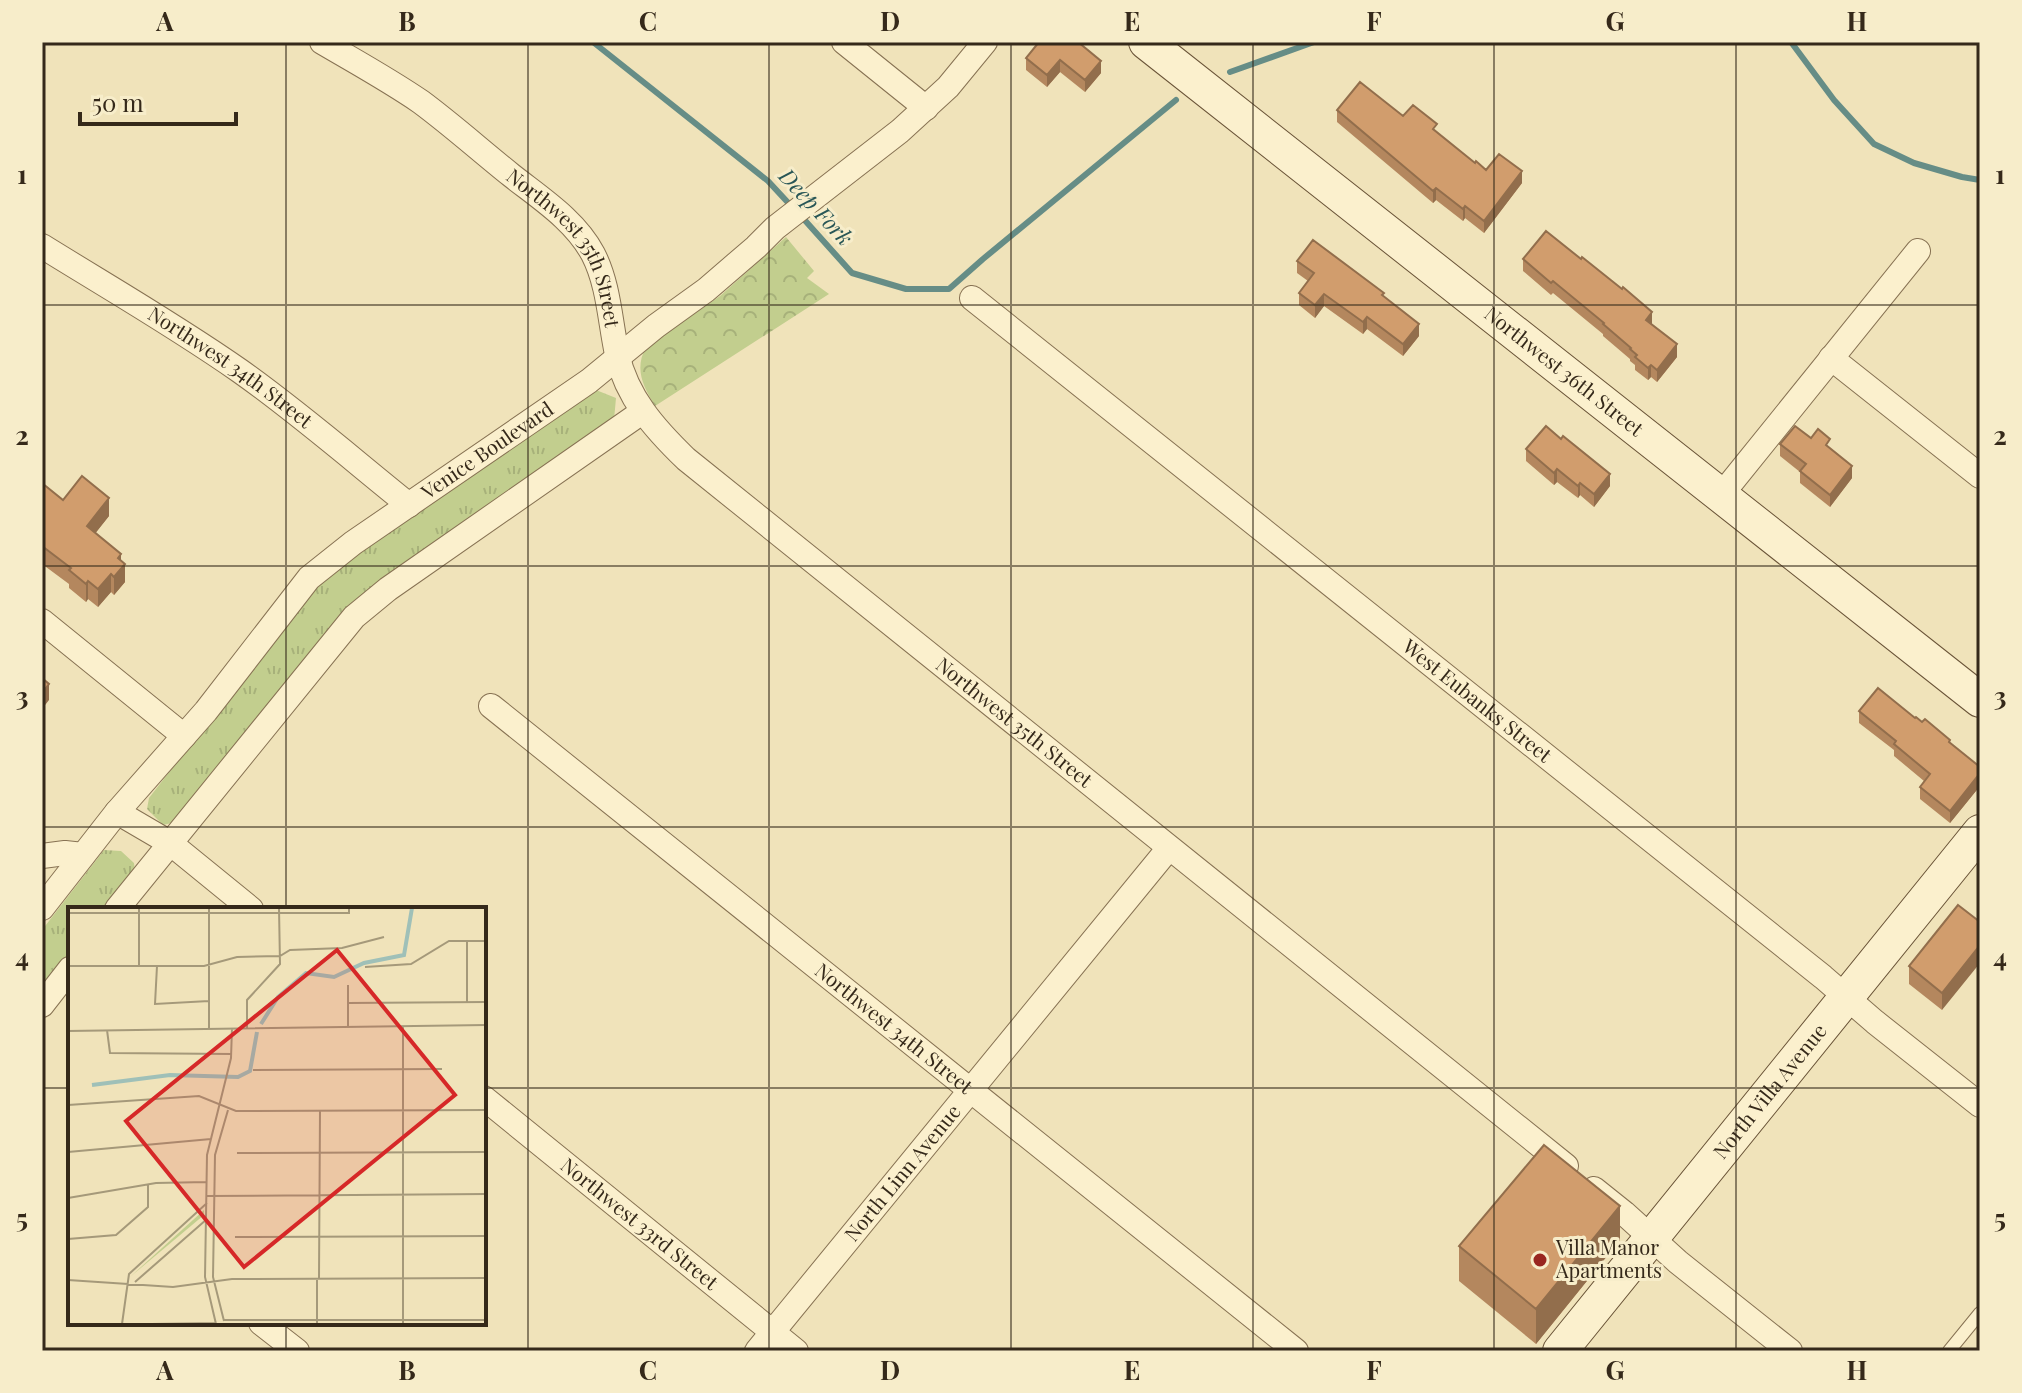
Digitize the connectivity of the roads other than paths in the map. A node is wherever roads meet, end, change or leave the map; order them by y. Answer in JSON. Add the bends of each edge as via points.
{"nodes":[{"id":1,"x":322,"y":42,"type":"edge"},
{"id":2,"x":844,"y":42,"type":"edge"},
{"id":3,"x":985,"y":42,"type":"edge"},
{"id":4,"x":1146,"y":42,"type":"edge"},
{"id":5,"x":926,"y":108,"type":"junction"},
{"id":6,"x":42,"y":246,"type":"edge"},
{"id":7,"x":1918,"y":251,"type":"dead end"},
{"id":8,"x":972,"y":298,"type":"dead end"},
{"id":9,"x":618,"y":358,"type":"junction"},
{"id":10,"x":1831,"y":358,"type":"junction"},
{"id":11,"x":642,"y":412,"type":"junction"},
{"id":12,"x":1980,"y":476,"type":"edge"},
{"id":13,"x":1722,"y":494,"type":"junction"},
{"id":14,"x":409,"y":505,"type":"junction"},
{"id":15,"x":42,"y":621,"type":"edge"},
{"id":16,"x":1980,"y":700,"type":"edge"},
{"id":17,"x":491,"y":706,"type":"dead end"},
{"id":18,"x":184,"y":736,"type":"junction"},
{"id":19,"x":117,"y":812,"type":"junction"},
{"id":20,"x":1980,"y":832,"type":"edge"},
{"id":21,"x":170,"y":843,"type":"junction"},
{"id":22,"x":1169,"y":848,"type":"junction"},
{"id":23,"x":83,"y":855,"type":"junction"},
{"id":24,"x":42,"y":856,"type":"edge"},
{"id":25,"x":119,"y":907,"type":"edge"},
{"id":26,"x":249,"y":907,"type":"edge"},
{"id":27,"x":42,"y":908,"type":"edge"},
{"id":28,"x":68,"y":972,"type":"edge"},
{"id":29,"x":1848,"y":998,"type":"junction"},
{"id":30,"x":42,"y":1005,"type":"edge"},
{"id":31,"x":971,"y":1091,"type":"junction"},
{"id":32,"x":486,"y":1100,"type":"edge"},
{"id":33,"x":1980,"y":1105,"type":"edge"},
{"id":34,"x":1652,"y":1238,"type":"junction"},
{"id":35,"x":1980,"y":1313,"type":"edge"},
{"id":36,"x":264,"y":1325,"type":"edge"},
{"id":37,"x":764,"y":1342,"type":"edge"},
{"id":38,"x":297,"y":1351,"type":"edge"},
{"id":39,"x":796,"y":1351,"type":"edge"},
{"id":40,"x":1296,"y":1351,"type":"edge"},
{"id":41,"x":1560,"y":1351,"type":"edge"},
{"id":42,"x":1790,"y":1351,"type":"edge"},
{"id":43,"x":1949,"y":1351,"type":"edge"}],
"edges":[{"from":1,"to":9,"type":"street","name":"Northwest 35th Street","via":[[423,104],[576,230],[602,276]]},
{"from":2,"to":5,"type":"street"},
{"from":3,"to":5,"type":"street","name":"Venice Boulevard"},
{"from":4,"to":13,"type":"street","name":"Northwest 36th Street"},
{"from":5,"to":9,"type":"street","name":"Venice Boulevard"},
{"from":6,"to":14,"type":"street","name":"Northwest 34th Street","via":[[239,370]]},
{"from":7,"to":10,"type":"street"},
{"from":8,"to":29,"type":"street","name":"West Eubanks Street"},
{"from":9,"to":11,"type":"street","name":"Northwest 35th Street"},
{"from":9,"to":14,"type":"street","name":"Venice Boulevard"},
{"from":10,"to":12,"type":"street"},
{"from":10,"to":13,"type":"street"},
{"from":11,"to":21,"type":"street","via":[[354,617]]},
{"from":11,"to":22,"type":"street","name":"Northwest 35th Street","via":[[686,459]]},
{"from":13,"to":16,"type":"street","name":"Northwest 36th Street"},
{"from":14,"to":18,"type":"street","name":"Venice Boulevard","via":[[309,578]]},
{"from":15,"to":18,"type":"street"},
{"from":17,"to":31,"type":"street","name":"Northwest 34th Street"},
{"from":18,"to":19,"type":"street","name":"Venice Boulevard"},
{"from":19,"to":21,"type":"street"},
{"from":19,"to":23,"type":"street","name":"Venice Boulevard"},
{"from":20,"to":29,"type":"street","name":"North Villa Avenue"},
{"from":21,"to":25,"type":"street"},
{"from":21,"to":26,"type":"street"},
{"from":22,"to":31,"type":"street","name":"North Linn Avenue"},
{"from":22,"to":34,"type":"street","name":"Northwest 35th Street"},
{"from":23,"to":24,"type":"street"},
{"from":23,"to":27,"type":"street","name":"Venice Boulevard"},
{"from":28,"to":30,"type":"street"},
{"from":29,"to":33,"type":"street","name":"West Eubanks Street"},
{"from":29,"to":34,"type":"street","name":"North Villa Avenue"},
{"from":31,"to":37,"type":"street","name":"North Linn Avenue"},
{"from":31,"to":40,"type":"street","name":"Northwest 34th Street"},
{"from":32,"to":37,"type":"street","name":"Northwest 33rd Street"},
{"from":34,"to":41,"type":"street","name":"North Villa Avenue"},
{"from":34,"to":42,"type":"street","name":"Northwest 35th Street"},
{"from":35,"to":43,"type":"lane"},
{"from":36,"to":38,"type":"street"},
{"from":37,"to":39,"type":"street","name":"Northwest 33rd Street"}]}
